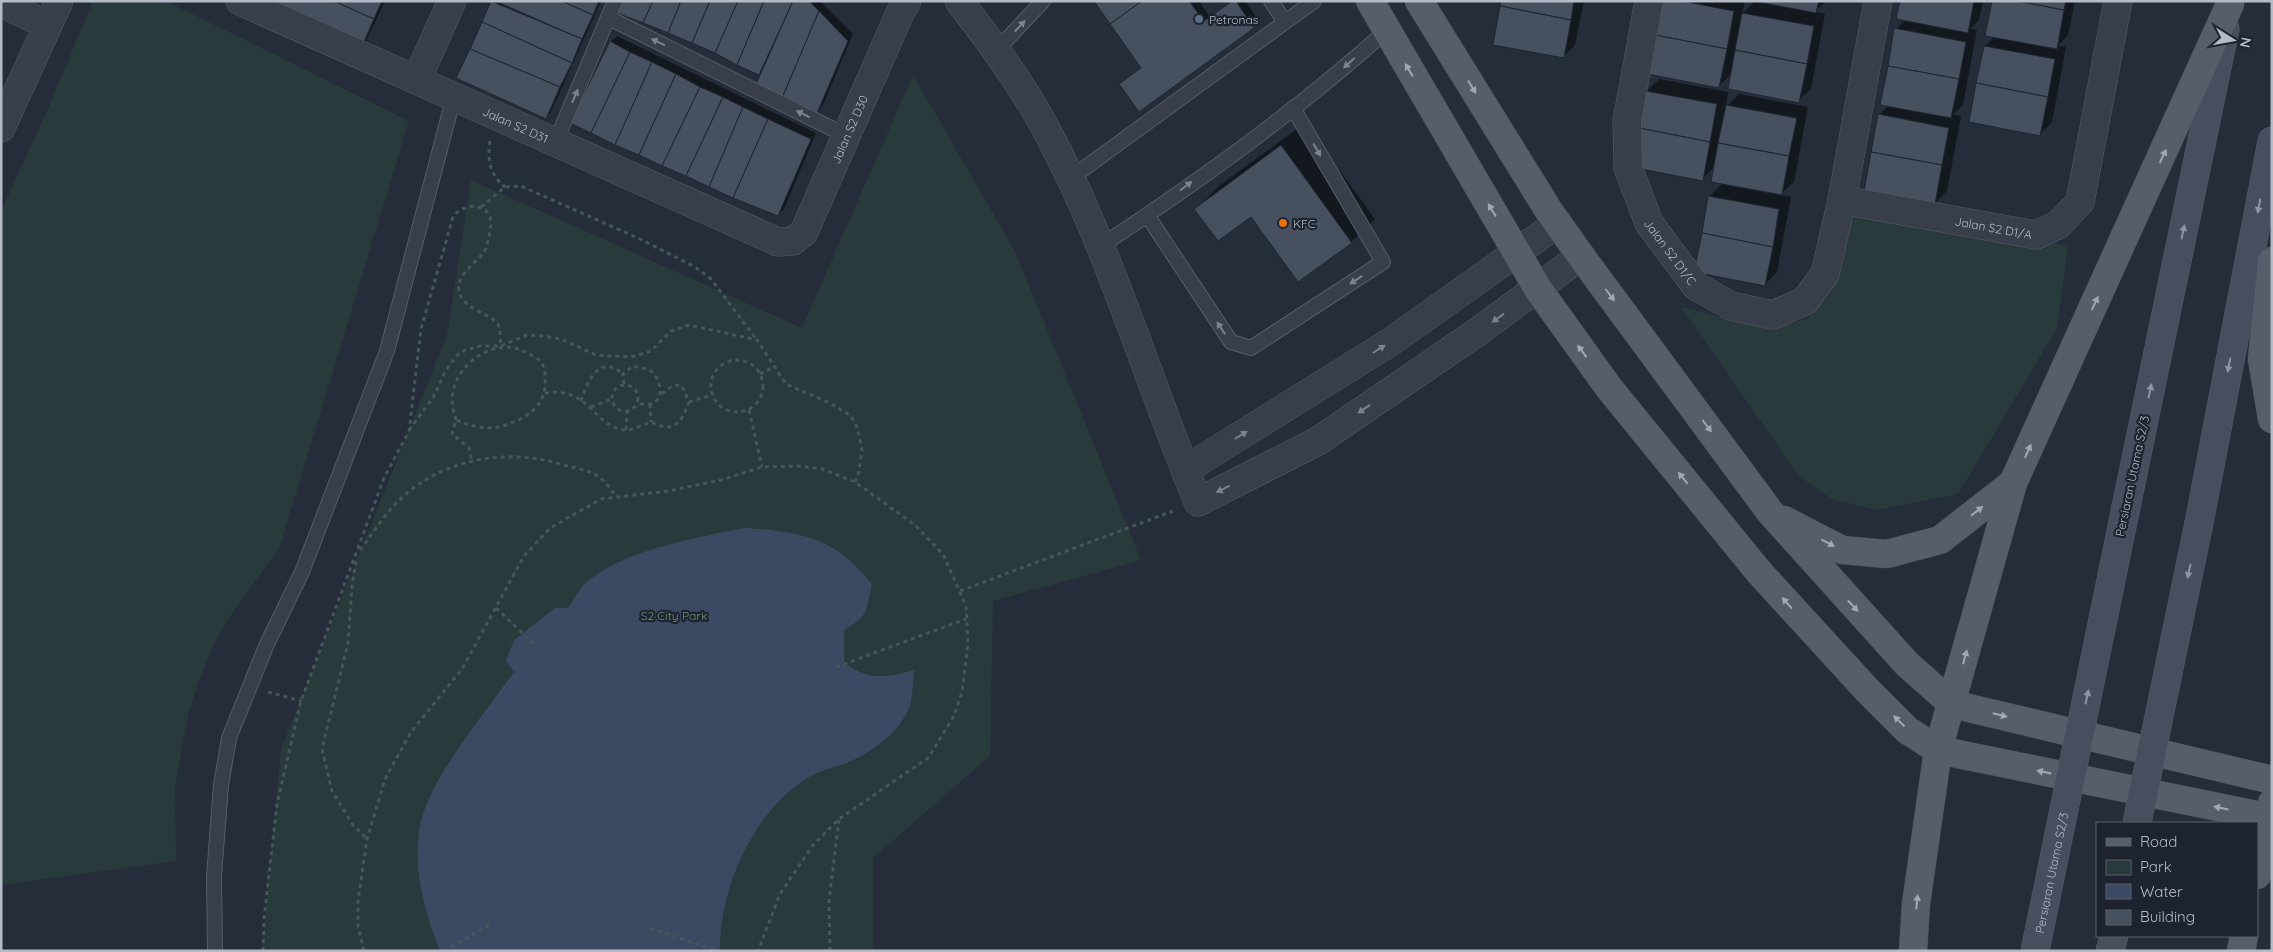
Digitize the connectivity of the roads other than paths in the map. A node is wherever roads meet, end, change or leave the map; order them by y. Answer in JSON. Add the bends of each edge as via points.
{"nodes":[{"id":1,"x":452,"y":1,"type":"edge"},
{"id":2,"x":615,"y":1,"type":"edge"},
{"id":3,"x":959,"y":1,"type":"edge"},
{"id":4,"x":1043,"y":1,"type":"edge"},
{"id":5,"x":1271,"y":1,"type":"edge"},
{"id":6,"x":1314,"y":1,"type":"edge"},
{"id":7,"x":1370,"y":1,"type":"edge"},
{"id":8,"x":1419,"y":1,"type":"edge"},
{"id":9,"x":1648,"y":1,"type":"edge"},
{"id":10,"x":1878,"y":1,"type":"edge"},
{"id":11,"x":2118,"y":1,"type":"edge"},
{"id":12,"x":2230,"y":2,"type":"edge"},
{"id":13,"x":1,"y":3,"type":"edge"},
{"id":14,"x":256,"y":4,"type":"edge"},
{"id":15,"x":898,"y":5,"type":"edge"},
{"id":16,"x":53,"y":13,"type":"edge"},
{"id":17,"x":609,"y":18,"type":"junction"},
{"id":18,"x":1286,"y":22,"type":"junction"},
{"id":19,"x":1386,"y":31,"type":"junction"},
{"id":20,"x":997,"y":50,"type":"junction"},
{"id":21,"x":418,"y":79,"type":"junction"},
{"id":22,"x":454,"y":96,"type":"junction"},
{"id":23,"x":1293,"y":108,"type":"junction"},
{"id":24,"x":1,"y":128,"type":"edge"},
{"id":25,"x":847,"y":136,"type":"junction"},
{"id":26,"x":2272,"y":140,"type":"edge"},
{"id":27,"x":556,"y":141,"type":"junction"},
{"id":28,"x":1071,"y":178,"type":"junction"},
{"id":29,"x":1842,"y":200,"type":"junction"},
{"id":30,"x":1147,"y":216,"type":"junction"},
{"id":31,"x":1558,"y":223,"type":"junction"},
{"id":32,"x":793,"y":241,"type":"joint"},
{"id":33,"x":1099,"y":247,"type":"junction"},
{"id":34,"x":1516,"y":252,"type":"junction"},
{"id":35,"x":1581,"y":256,"type":"junction"},
{"id":36,"x":2272,"y":261,"type":"edge"},
{"id":37,"x":1538,"y":289,"type":"junction"},
{"id":38,"x":2272,"y":419,"type":"edge"},
{"id":39,"x":1185,"y":470,"type":"junction"},
{"id":40,"x":2013,"y":483,"type":"junction"},
{"id":41,"x":1770,"y":512,"type":"junction"},
{"id":42,"x":1952,"y":704,"type":"junction"},
{"id":43,"x":1938,"y":750,"type":"junction"},
{"id":44,"x":2272,"y":780,"type":"edge"},
{"id":45,"x":2271,"y":813,"type":"edge"},
{"id":46,"x":2137,"y":822,"type":"edge"},
{"id":47,"x":2258,"y":871,"type":"edge"},
{"id":48,"x":2114,"y":937,"type":"edge"},
{"id":49,"x":2244,"y":937,"type":"edge"},
{"id":50,"x":215,"y":951,"type":"edge"},
{"id":51,"x":1913,"y":951,"type":"edge"},
{"id":52,"x":2035,"y":951,"type":"edge"},
{"id":53,"x":2110,"y":951,"type":"edge"},
{"id":54,"x":2241,"y":951,"type":"edge"}],
"edges":[{"from":1,"to":21,"type":"street"},
{"from":2,"to":17,"type":"lane"},
{"from":3,"to":20,"type":"street"},
{"from":20,"to":4,"type":"lane","one_way":true},
{"from":5,"to":18,"type":"lane"},
{"from":6,"to":18,"type":"lane"},
{"from":7,"to":19,"type":"main road"},
{"from":8,"to":31,"type":"main road","one_way":true},
{"from":9,"to":29,"type":"street","name":"Jalan S2 D1/C","via":[[1627,121],[1628,168],[1649,223],[1696,286],[1731,306],[1773,315],[1805,301],[1825,274]]},
{"from":10,"to":29,"type":"street","name":"Jalan S2 D1/C"},
{"from":11,"to":29,"type":"street","name":"Jalan S2 D1/A","via":[[2080,202],[2058,225],[2036,235]]},
{"from":40,"to":12,"type":"main road","one_way":true},
{"from":52,"to":12,"type":"main road","name":"Persiaran Utama S2/3","one_way":true,"bridge":true},
{"from":13,"to":16,"type":"street"},
{"from":14,"to":21,"type":"street","name":"Jalan S2 D31"},
{"from":15,"to":25,"type":"street","name":"Jalan S2 D30"},
{"from":16,"to":24,"type":"street"},
{"from":25,"to":17,"type":"lane","one_way":true},
{"from":27,"to":17,"type":"lane","one_way":true},
{"from":18,"to":28,"type":"lane"},
{"from":19,"to":23,"type":"lane","one_way":true},
{"from":34,"to":19,"type":"main road","one_way":true},
{"from":20,"to":28,"type":"street","via":[[1037,113]]},
{"from":21,"to":22,"type":"street","name":"Jalan S2 D31"},
{"from":22,"to":27,"type":"street","name":"Jalan S2 D31"},
{"from":22,"to":50,"type":"lane","via":[[387,351],[302,572],[267,644],[229,738],[221,784],[214,876]]},
{"from":30,"to":23,"type":"lane","one_way":true},
{"from":23,"to":30,"type":"lane","one_way":true,"via":[[1383,262],[1251,348],[1230,342]]},
{"from":25,"to":32,"type":"street","name":"Jalan S2 D30","via":[[804,232]]},
{"from":26,"to":46,"type":"main road","one_way":true,"bridge":true,"via":[[2199,523]]},
{"from":27,"to":32,"type":"street","name":"Jalan S2 D31","via":[[778,242]]},
{"from":28,"to":33,"type":"street"},
{"from":30,"to":33,"type":"lane"},
{"from":31,"to":34,"type":"street"},
{"from":31,"to":35,"type":"main road"},
{"from":33,"to":39,"type":"street"},
{"from":34,"to":37,"type":"main road"},
{"from":39,"to":34,"type":"street","one_way":true,"via":[[1392,341]]},
{"from":35,"to":37,"type":"street"},
{"from":35,"to":41,"type":"main road","one_way":true},
{"from":36,"to":38,"type":"main road","via":[[2262,359]]},
{"from":37,"to":39,"type":"street","one_way":true,"via":[[1318,441],[1198,502]]},
{"from":43,"to":37,"type":"main road","one_way":true,"via":[[1907,730],[1759,572],[1609,388]]},
{"from":41,"to":40,"type":"main road","one_way":true,"via":[[1842,550],[1887,554],[1940,540]]},
{"from":42,"to":40,"type":"main road","one_way":true},
{"from":41,"to":42,"type":"main road","one_way":true,"via":[[1907,664]]},
{"from":42,"to":43,"type":"main road"},
{"from":42,"to":44,"type":"main road","one_way":true},
{"from":45,"to":43,"type":"main road","one_way":true},
{"from":51,"to":43,"type":"main road","one_way":true,"via":[[1916,904]]},
{"from":45,"to":47,"type":"main road"},
{"from":48,"to":53,"type":"main road"},
{"from":49,"to":54,"type":"main road"}]}
